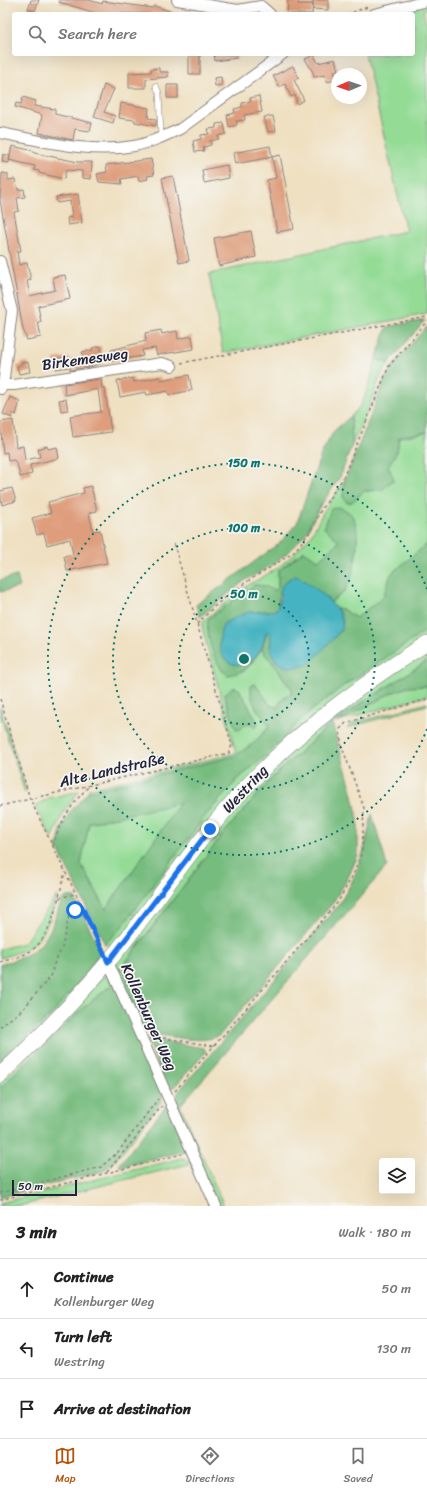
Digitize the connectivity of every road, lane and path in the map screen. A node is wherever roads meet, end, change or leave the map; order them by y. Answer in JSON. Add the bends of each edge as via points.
{"nodes":[{"id":1,"x":177,"y":0,"type":"edge"},
{"id":2,"x":427,"y":1,"type":"edge"},
{"id":3,"x":268,"y":12,"type":"edge"},
{"id":4,"x":382,"y":12,"type":"edge"},
{"id":5,"x":280,"y":56,"type":"edge"},
{"id":6,"x":156,"y":86,"type":"dead end"},
{"id":7,"x":0,"y":133,"type":"edge"},
{"id":8,"x":161,"y":138,"type":"junction"},
{"id":9,"x":0,"y":261,"type":"edge"},
{"id":10,"x":427,"y":317,"type":"edge"},
{"id":11,"x":427,"y":321,"type":"edge"},
{"id":12,"x":4,"y":348,"type":"edge"},
{"id":13,"x":172,"y":366,"type":"joint"},
{"id":14,"x":1,"y":388,"type":"edge"},
{"id":15,"x":174,"y":544,"type":"dead end"},
{"id":16,"x":197,"y":624,"type":"junction"},
{"id":17,"x":427,"y":644,"type":"edge"},
{"id":18,"x":0,"y":699,"type":"edge"},
{"id":19,"x":427,"y":699,"type":"edge"},
{"id":20,"x":88,"y":786,"type":"junction"},
{"id":21,"x":30,"y":799,"type":"junction"},
{"id":22,"x":0,"y":806,"type":"edge"},
{"id":23,"x":53,"y":846,"type":"junction"},
{"id":24,"x":65,"y":872,"type":"junction"},
{"id":25,"x":75,"y":894,"type":"junction"},
{"id":26,"x":59,"y":898,"type":"junction"},
{"id":27,"x":82,"y":907,"type":"junction"},
{"id":28,"x":0,"y":962,"type":"edge"},
{"id":29,"x":108,"y":962,"type":"junction"},
{"id":30,"x":0,"y":1027,"type":"edge"},
{"id":31,"x":141,"y":1034,"type":"junction"},
{"id":32,"x":214,"y":1046,"type":"junction"},
{"id":33,"x":0,"y":1075,"type":"edge"},
{"id":34,"x":164,"y":1097,"type":"junction"},
{"id":35,"x":192,"y":1151,"type":"junction"},
{"id":36,"x":107,"y":1172,"type":"junction"},
{"id":37,"x":0,"y":1193,"type":"edge"},
{"id":38,"x":0,"y":1200,"type":"edge"},
{"id":39,"x":216,"y":1206,"type":"edge"}],
"edges":[{"from":1,"to":3,"type":"street","via":[[238,10],[261,6]]},
{"from":2,"to":4,"type":"street"},
{"from":5,"to":8,"type":"street","via":[[180,129]]},
{"from":6,"to":8,"type":"lane"},
{"from":7,"to":8,"type":"street","via":[[95,148],[135,146]]},
{"from":9,"to":12,"type":"street","via":[[12,311]]},
{"from":10,"to":13,"type":"path"},
{"from":11,"to":16,"type":"path","via":[[389,366],[343,478],[320,512],[309,534],[294,553],[245,583],[218,603]]},
{"from":12,"to":14,"type":"street"},
{"from":13,"to":14,"type":"street","name":"Birkemesweg","via":[[162,363]]},
{"from":15,"to":16,"type":"path"},
{"from":16,"to":20,"type":"path","name":"Alte Landstraße","via":[[232,745],[228,753]]},
{"from":17,"to":29,"type":"main road","name":"Westring","via":[[327,711],[260,771],[207,832]]},
{"from":18,"to":21,"type":"path","name":"Kollenburger Weg"},
{"from":19,"to":32,"type":"path","via":[[346,723],[340,729],[341,744],[364,808],[362,852],[354,873],[338,902]]},
{"from":20,"to":21,"type":"path","name":"Alte Landstraße"},
{"from":20,"to":23,"type":"path","via":[[69,808]]},
{"from":21,"to":22,"type":"path","name":"Alte Landstraße"},
{"from":21,"to":23,"type":"path","name":"Kollenburger Weg"},
{"from":23,"to":24,"type":"path","name":"Kollenburger Weg"},
{"from":24,"to":25,"type":"path","name":"Kollenburger Weg"},
{"from":24,"to":26,"type":"path"},
{"from":25,"to":26,"type":"path"},
{"from":25,"to":27,"type":"path","name":"Kollenburger Weg"},
{"from":26,"to":28,"type":"path","via":[[44,938],[32,950]]},
{"from":27,"to":29,"type":"path","name":"Kollenburger Weg"},
{"from":27,"to":30,"type":"path","via":[[69,915],[62,948],[45,985],[23,1009]]},
{"from":29,"to":31,"type":"street","name":"Kollenburger Weg"},
{"from":29,"to":33,"type":"main road","name":"Westring"},
{"from":31,"to":32,"type":"path"},
{"from":31,"to":34,"type":"street","name":"Kollenburger Weg"},
{"from":32,"to":34,"type":"path"},
{"from":34,"to":35,"type":"street","name":"Kollenburger Weg"},
{"from":34,"to":36,"type":"path"},
{"from":34,"to":37,"type":"path","via":[[118,1152],[101,1167]]},
{"from":35,"to":36,"type":"path"},
{"from":35,"to":39,"type":"street","name":"Kollenburger Weg"},
{"from":36,"to":38,"type":"path"}]}
